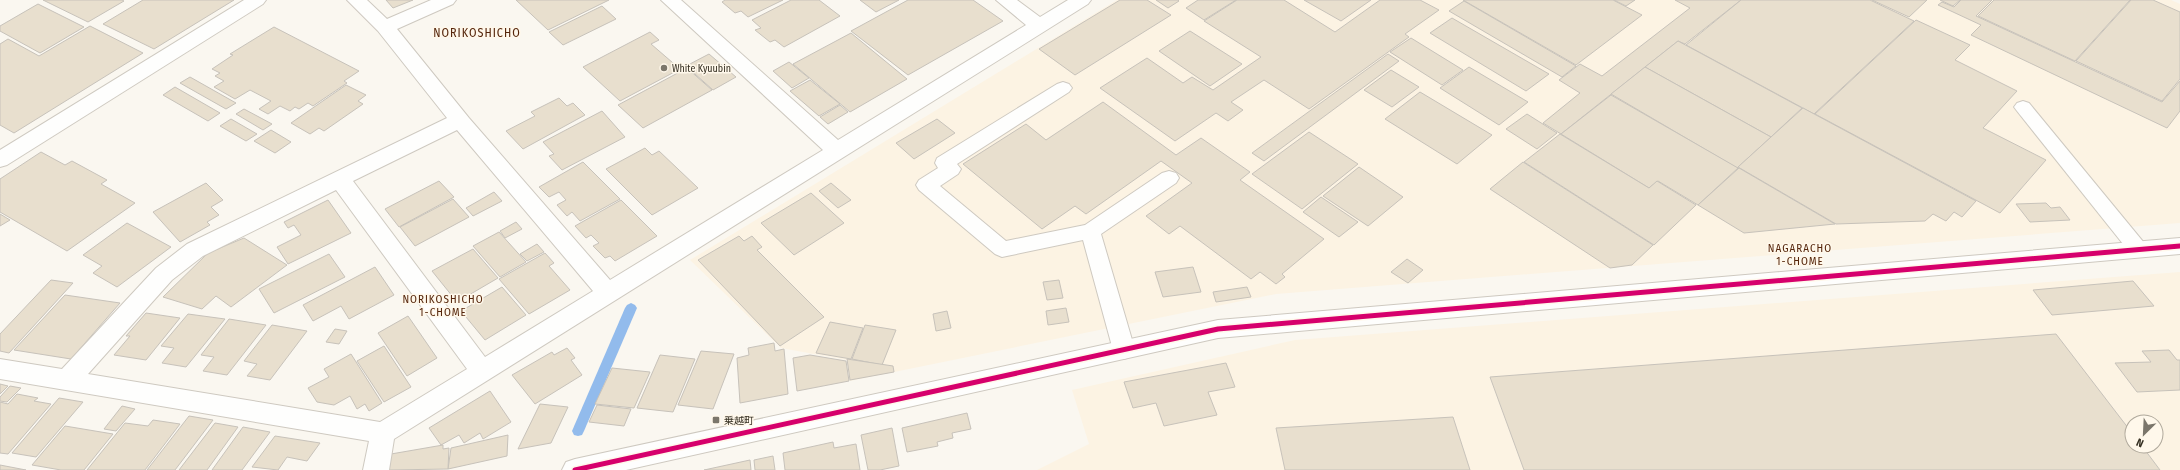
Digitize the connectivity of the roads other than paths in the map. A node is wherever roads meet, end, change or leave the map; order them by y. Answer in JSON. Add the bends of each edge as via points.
{"nodes":[{"id":1,"x":257,"y":0,"type":"edge"},
{"id":2,"x":356,"y":0,"type":"edge"},
{"id":3,"x":447,"y":0,"type":"edge"},
{"id":4,"x":670,"y":0,"type":"edge"},
{"id":5,"x":1005,"y":0,"type":"edge"},
{"id":6,"x":1082,"y":0,"type":"edge"},
{"id":7,"x":1039,"y":25,"type":"junction"},
{"id":8,"x":385,"y":27,"type":"junction"},
{"id":9,"x":1063,"y":88,"type":"dead end"},
{"id":10,"x":2023,"y":107,"type":"dead end"},
{"id":11,"x":460,"y":120,"type":"junction"},
{"id":12,"x":837,"y":151,"type":"junction"},
{"id":13,"x":0,"y":160,"type":"edge"},
{"id":14,"x":1169,"y":178,"type":"dead end"},
{"id":15,"x":340,"y":179,"type":"junction"},
{"id":16,"x":1090,"y":231,"type":"junction"},
{"id":17,"x":2180,"y":246,"type":"edge"},
{"id":18,"x":2138,"y":249,"type":"junction"},
{"id":19,"x":608,"y":293,"type":"junction"},
{"id":20,"x":1124,"y":350,"type":"junction"},
{"id":21,"x":0,"y":369,"type":"edge"},
{"id":22,"x":482,"y":371,"type":"junction"},
{"id":23,"x":67,"y":380,"type":"junction"},
{"id":24,"x":384,"y":433,"type":"junction"},
{"id":25,"x":376,"y":470,"type":"edge"},
{"id":26,"x":575,"y":470,"type":"edge"}],
"edges":[{"from":1,"to":13,"type":"street"},
{"from":2,"to":8,"type":"street"},
{"from":3,"to":8,"type":"street"},
{"from":4,"to":12,"type":"street"},
{"from":5,"to":7,"type":"street"},
{"from":6,"to":7,"type":"street"},
{"from":7,"to":12,"type":"street"},
{"from":8,"to":11,"type":"street"},
{"from":9,"to":16,"type":"lane","via":[[944,163],[951,169],[926,185],[1002,249]]},
{"from":10,"to":18,"type":"lane"},
{"from":11,"to":15,"type":"street"},
{"from":11,"to":19,"type":"street"},
{"from":12,"to":19,"type":"street"},
{"from":14,"to":16,"type":"lane"},
{"from":15,"to":22,"type":"street"},
{"from":15,"to":23,"type":"street","via":[[195,250],[164,274]]},
{"from":16,"to":20,"type":"lane"},
{"from":17,"to":18,"type":"street"},
{"from":18,"to":20,"type":"street","via":[[1218,329]]},
{"from":19,"to":22,"type":"street"},
{"from":20,"to":26,"type":"street"},
{"from":21,"to":23,"type":"street"},
{"from":22,"to":24,"type":"street"},
{"from":23,"to":24,"type":"street"},
{"from":24,"to":25,"type":"street"}]}
